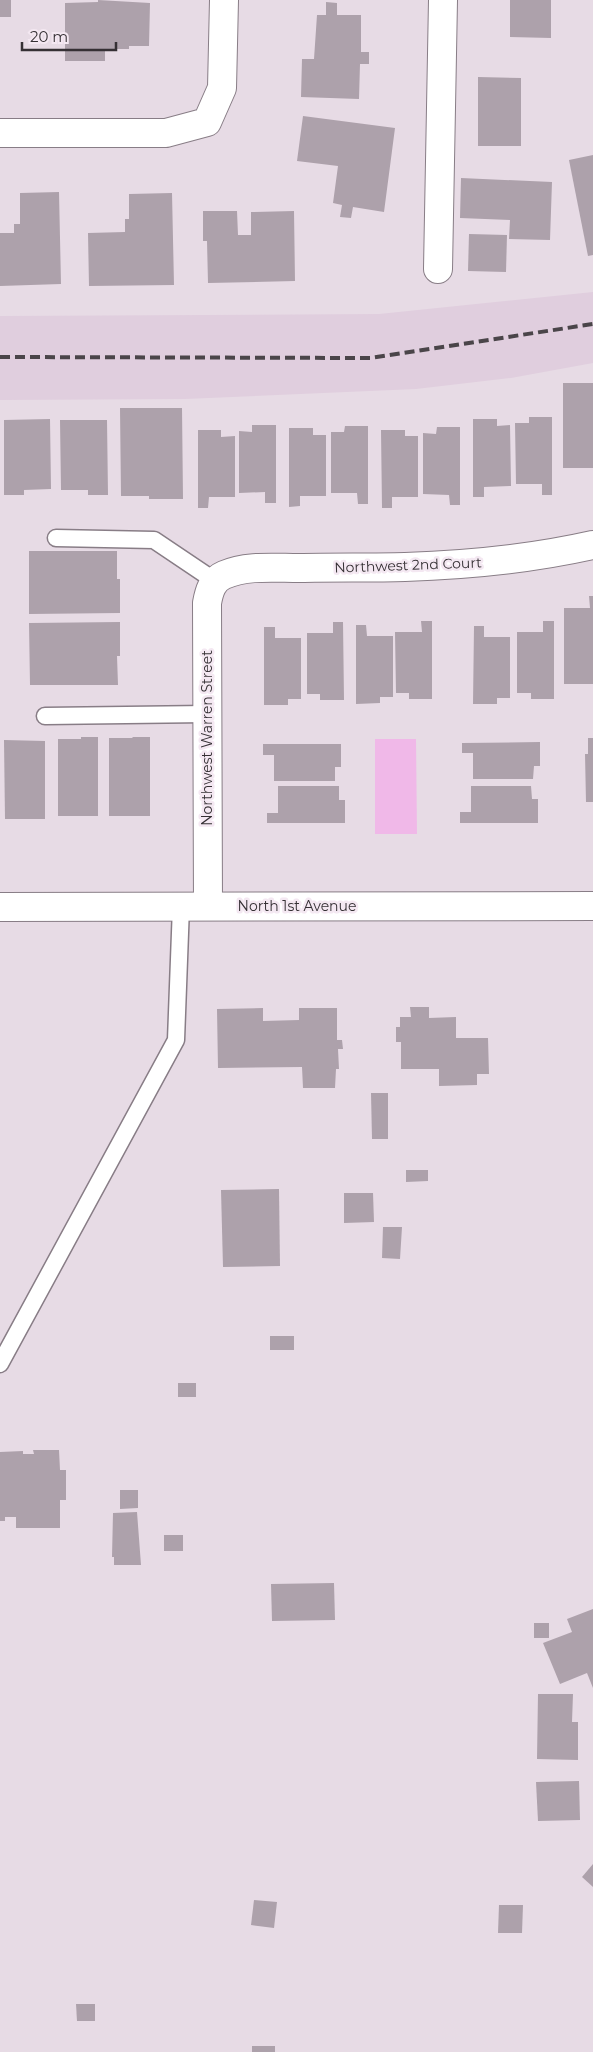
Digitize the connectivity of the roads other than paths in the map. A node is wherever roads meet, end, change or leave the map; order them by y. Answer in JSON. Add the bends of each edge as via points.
{"nodes":[{"id":1,"x":224,"y":0,"type":"edge"},
{"id":2,"x":443,"y":0,"type":"edge"},
{"id":3,"x":0,"y":133,"type":"edge"},
{"id":4,"x":438,"y":269,"type":"dead end"},
{"id":5,"x":56,"y":538,"type":"dead end"},
{"id":6,"x":593,"y":545,"type":"edge"},
{"id":7,"x":219,"y":578,"type":"junction"},
{"id":8,"x":207,"y":714,"type":"junction"},
{"id":9,"x":45,"y":716,"type":"dead end"},
{"id":10,"x":181,"y":906,"type":"junction"},
{"id":11,"x":208,"y":906,"type":"junction"},
{"id":12,"x":593,"y":906,"type":"edge"},
{"id":13,"x":0,"y":907,"type":"edge"},
{"id":14,"x":0,"y":1364,"type":"edge"}],
"edges":[{"from":1,"to":3,"type":"street","via":[[222,88],[207,122],[166,133]]},
{"from":2,"to":4,"type":"street"},
{"from":5,"to":7,"type":"lane","via":[[154,540]]},
{"from":6,"to":7,"type":"street","name":"Northwest 2nd Court","via":[[498,562],[405,567],[254,568]]},
{"from":7,"to":8,"type":"street","name":"Northwest Warren Street","via":[[210,589],[207,603]]},
{"from":8,"to":9,"type":"lane"},
{"from":8,"to":11,"type":"street","name":"Northwest Warren Street"},
{"from":10,"to":11,"type":"street","name":"North 1st Avenue"},
{"from":10,"to":13,"type":"street","name":"North 1st Avenue"},
{"from":10,"to":14,"type":"lane","via":[[176,1040]]},
{"from":11,"to":12,"type":"street","name":"North 1st Avenue"}]}
